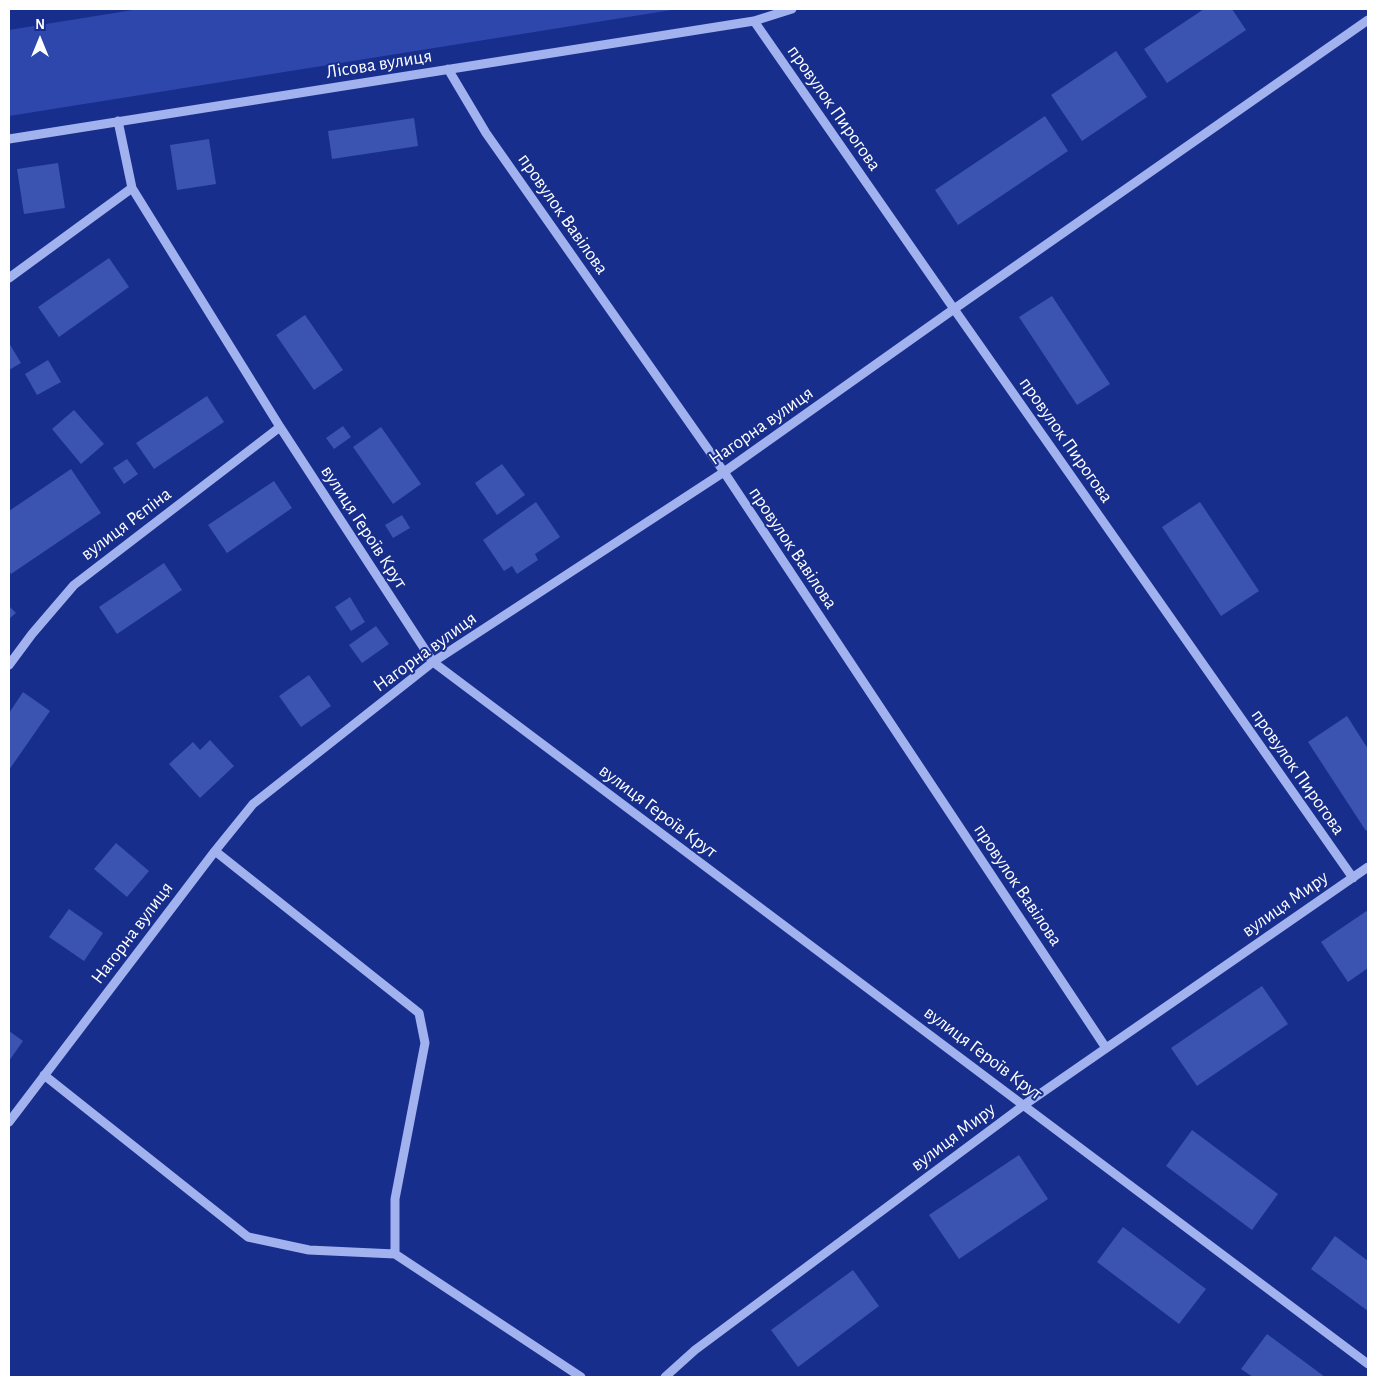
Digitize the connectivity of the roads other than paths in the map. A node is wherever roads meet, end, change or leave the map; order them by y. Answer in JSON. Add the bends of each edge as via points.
{"nodes":[{"id":1,"x":792,"y":9,"type":"edge"},
{"id":2,"x":1368,"y":20,"type":"edge"},
{"id":3,"x":754,"y":21,"type":"junction"},
{"id":4,"x":448,"y":69,"type":"junction"},
{"id":5,"x":118,"y":121,"type":"junction"},
{"id":6,"x":9,"y":139,"type":"edge"},
{"id":7,"x":132,"y":188,"type":"junction"},
{"id":8,"x":9,"y":278,"type":"edge"},
{"id":9,"x":954,"y":309,"type":"junction"},
{"id":10,"x":280,"y":427,"type":"junction"},
{"id":11,"x":724,"y":472,"type":"junction"},
{"id":12,"x":433,"y":662,"type":"junction"},
{"id":13,"x":9,"y":665,"type":"edge"},
{"id":14,"x":215,"y":851,"type":"junction"},
{"id":15,"x":1368,"y":867,"type":"edge"},
{"id":16,"x":1353,"y":878,"type":"junction"},
{"id":17,"x":1106,"y":1048,"type":"junction"},
{"id":18,"x":44,"y":1075,"type":"junction"},
{"id":19,"x":1024,"y":1105,"type":"junction"},
{"id":20,"x":9,"y":1122,"type":"edge"},
{"id":21,"x":394,"y":1254,"type":"junction"},
{"id":22,"x":1368,"y":1364,"type":"edge"},
{"id":23,"x":581,"y":1377,"type":"edge"},
{"id":24,"x":665,"y":1377,"type":"edge"}],
"edges":[{"from":1,"to":3,"type":"street","name":"Лісова вулиця"},
{"from":2,"to":9,"type":"street","name":"Нагорна вулиця"},
{"from":3,"to":4,"type":"street","name":"Лісова вулиця"},
{"from":3,"to":9,"type":"street","name":"провулок Пирогова"},
{"from":4,"to":5,"type":"street","name":"Лісова вулиця"},
{"from":4,"to":11,"type":"street","name":"провулок Вавілова","via":[[486,133]]},
{"from":5,"to":6,"type":"street","name":"Лісова вулиця"},
{"from":5,"to":7,"type":"street","name":"вулиця Героїв Крут"},
{"from":7,"to":8,"type":"street"},
{"from":7,"to":10,"type":"street","name":"вулиця Героїв Крут"},
{"from":9,"to":11,"type":"street","name":"Нагорна вулиця"},
{"from":9,"to":16,"type":"street","name":"провулок Пирогова"},
{"from":10,"to":12,"type":"street","name":"вулиця Героїв Крут"},
{"from":10,"to":13,"type":"street","name":"вулиця Рєпіна","via":[[74,585]]},
{"from":11,"to":12,"type":"street","name":"Нагорна вулиця"},
{"from":11,"to":17,"type":"street","name":"провулок Вавілова"},
{"from":12,"to":14,"type":"street","name":"Нагорна вулиця","via":[[253,804]]},
{"from":12,"to":19,"type":"street","name":"вулиця Героїв Крут"},
{"from":14,"to":18,"type":"street","name":"Нагорна вулиця"},
{"from":14,"to":21,"type":"street","via":[[419,1013],[424,1043],[394,1199]]},
{"from":15,"to":16,"type":"street","name":"вулиця Миру"},
{"from":16,"to":17,"type":"street","name":"вулиця Миру"},
{"from":17,"to":19,"type":"street","name":"вулиця Миру"},
{"from":18,"to":20,"type":"street","name":"Нагорна вулиця"},
{"from":18,"to":21,"type":"street","via":[[248,1237],[309,1250]]},
{"from":19,"to":22,"type":"street","name":"вулиця Героїв Крут"},
{"from":19,"to":24,"type":"street","name":"вулиця Миру","via":[[695,1350]]},
{"from":21,"to":23,"type":"street"}]}
